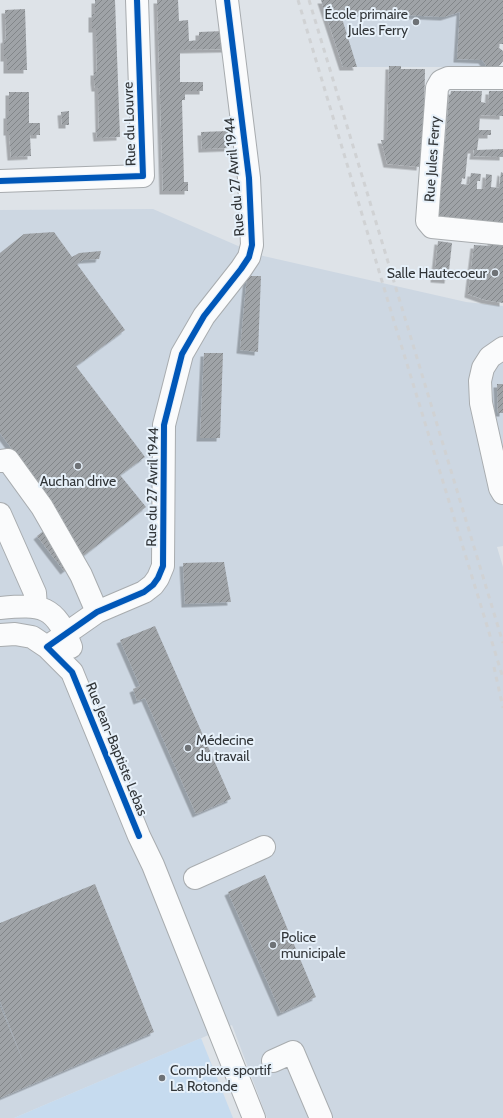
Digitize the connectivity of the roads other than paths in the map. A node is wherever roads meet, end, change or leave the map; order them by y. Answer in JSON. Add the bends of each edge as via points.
{"nodes":[{"id":1,"x":136,"y":0,"type":"edge"},
{"id":2,"x":227,"y":0,"type":"edge"},
{"id":3,"x":503,"y":78,"type":"edge"},
{"id":4,"x":0,"y":181,"type":"edge"},
{"id":5,"x":503,"y":234,"type":"edge"},
{"id":6,"x":503,"y":348,"type":"edge"},
{"id":7,"x":0,"y":461,"type":"edge"},
{"id":8,"x":503,"y":493,"type":"edge"},
{"id":9,"x":0,"y":514,"type":"edge"},
{"id":10,"x":36,"y":607,"type":"junction"},
{"id":11,"x":0,"y":608,"type":"edge"},
{"id":12,"x":97,"y":612,"type":"junction"},
{"id":13,"x":0,"y":619,"type":"edge"},
{"id":14,"x":65,"y":633,"type":"junction"},
{"id":15,"x":0,"y":635,"type":"edge"},
{"id":16,"x":47,"y":647,"type":"junction"},
{"id":17,"x":72,"y":672,"type":"junction"},
{"id":18,"x":264,"y":847,"type":"dead end"},
{"id":19,"x":195,"y":878,"type":"dead end"},
{"id":20,"x":273,"y":1062,"type":"dead end"},
{"id":21,"x":254,"y":1118,"type":"edge"},
{"id":22,"x":321,"y":1118,"type":"edge"}],
"edges":[{"from":1,"to":4,"type":"street","name":"Rue du Louvre","via":[[143,176]]},
{"from":2,"to":12,"type":"street","name":"Rue du 27 Avril 1944","via":[[249,178],[252,245],[249,257],[204,316],[182,354],[164,425],[163,566],[158,578],[144,592]]},
{"from":3,"to":5,"type":"street","name":"Rue Jules Ferry","via":[[448,78],[441,81],[437,88],[427,221],[432,227]]},
{"from":6,"to":8,"type":"street","via":[[490,357],[483,368],[480,381],[481,403]]},
{"from":7,"to":12,"type":"street","via":[[8,460],[42,507],[81,575]]},
{"from":9,"to":10,"type":"street","via":[[35,593]]},
{"from":10,"to":11,"type":"street"},
{"from":10,"to":14,"type":"street","via":[[50,612]]},
{"from":12,"to":14,"type":"street","name":"Rue du 27 Avril 1944"},
{"from":13,"to":14,"type":"street","via":[[38,619]]},
{"from":14,"to":16,"type":"street","name":"Rue du 27 Avril 1944"},
{"from":14,"to":17,"type":"street","via":[[73,652]]},
{"from":15,"to":16,"type":"street","via":[[32,637]]},
{"from":16,"to":17,"type":"street"},
{"from":17,"to":21,"type":"street","name":"Rue Jean-Baptiste Lebas","via":[[153,865]]},
{"from":18,"to":19,"type":"street"},
{"from":20,"to":22,"type":"street","via":[[293,1052]]}]}
